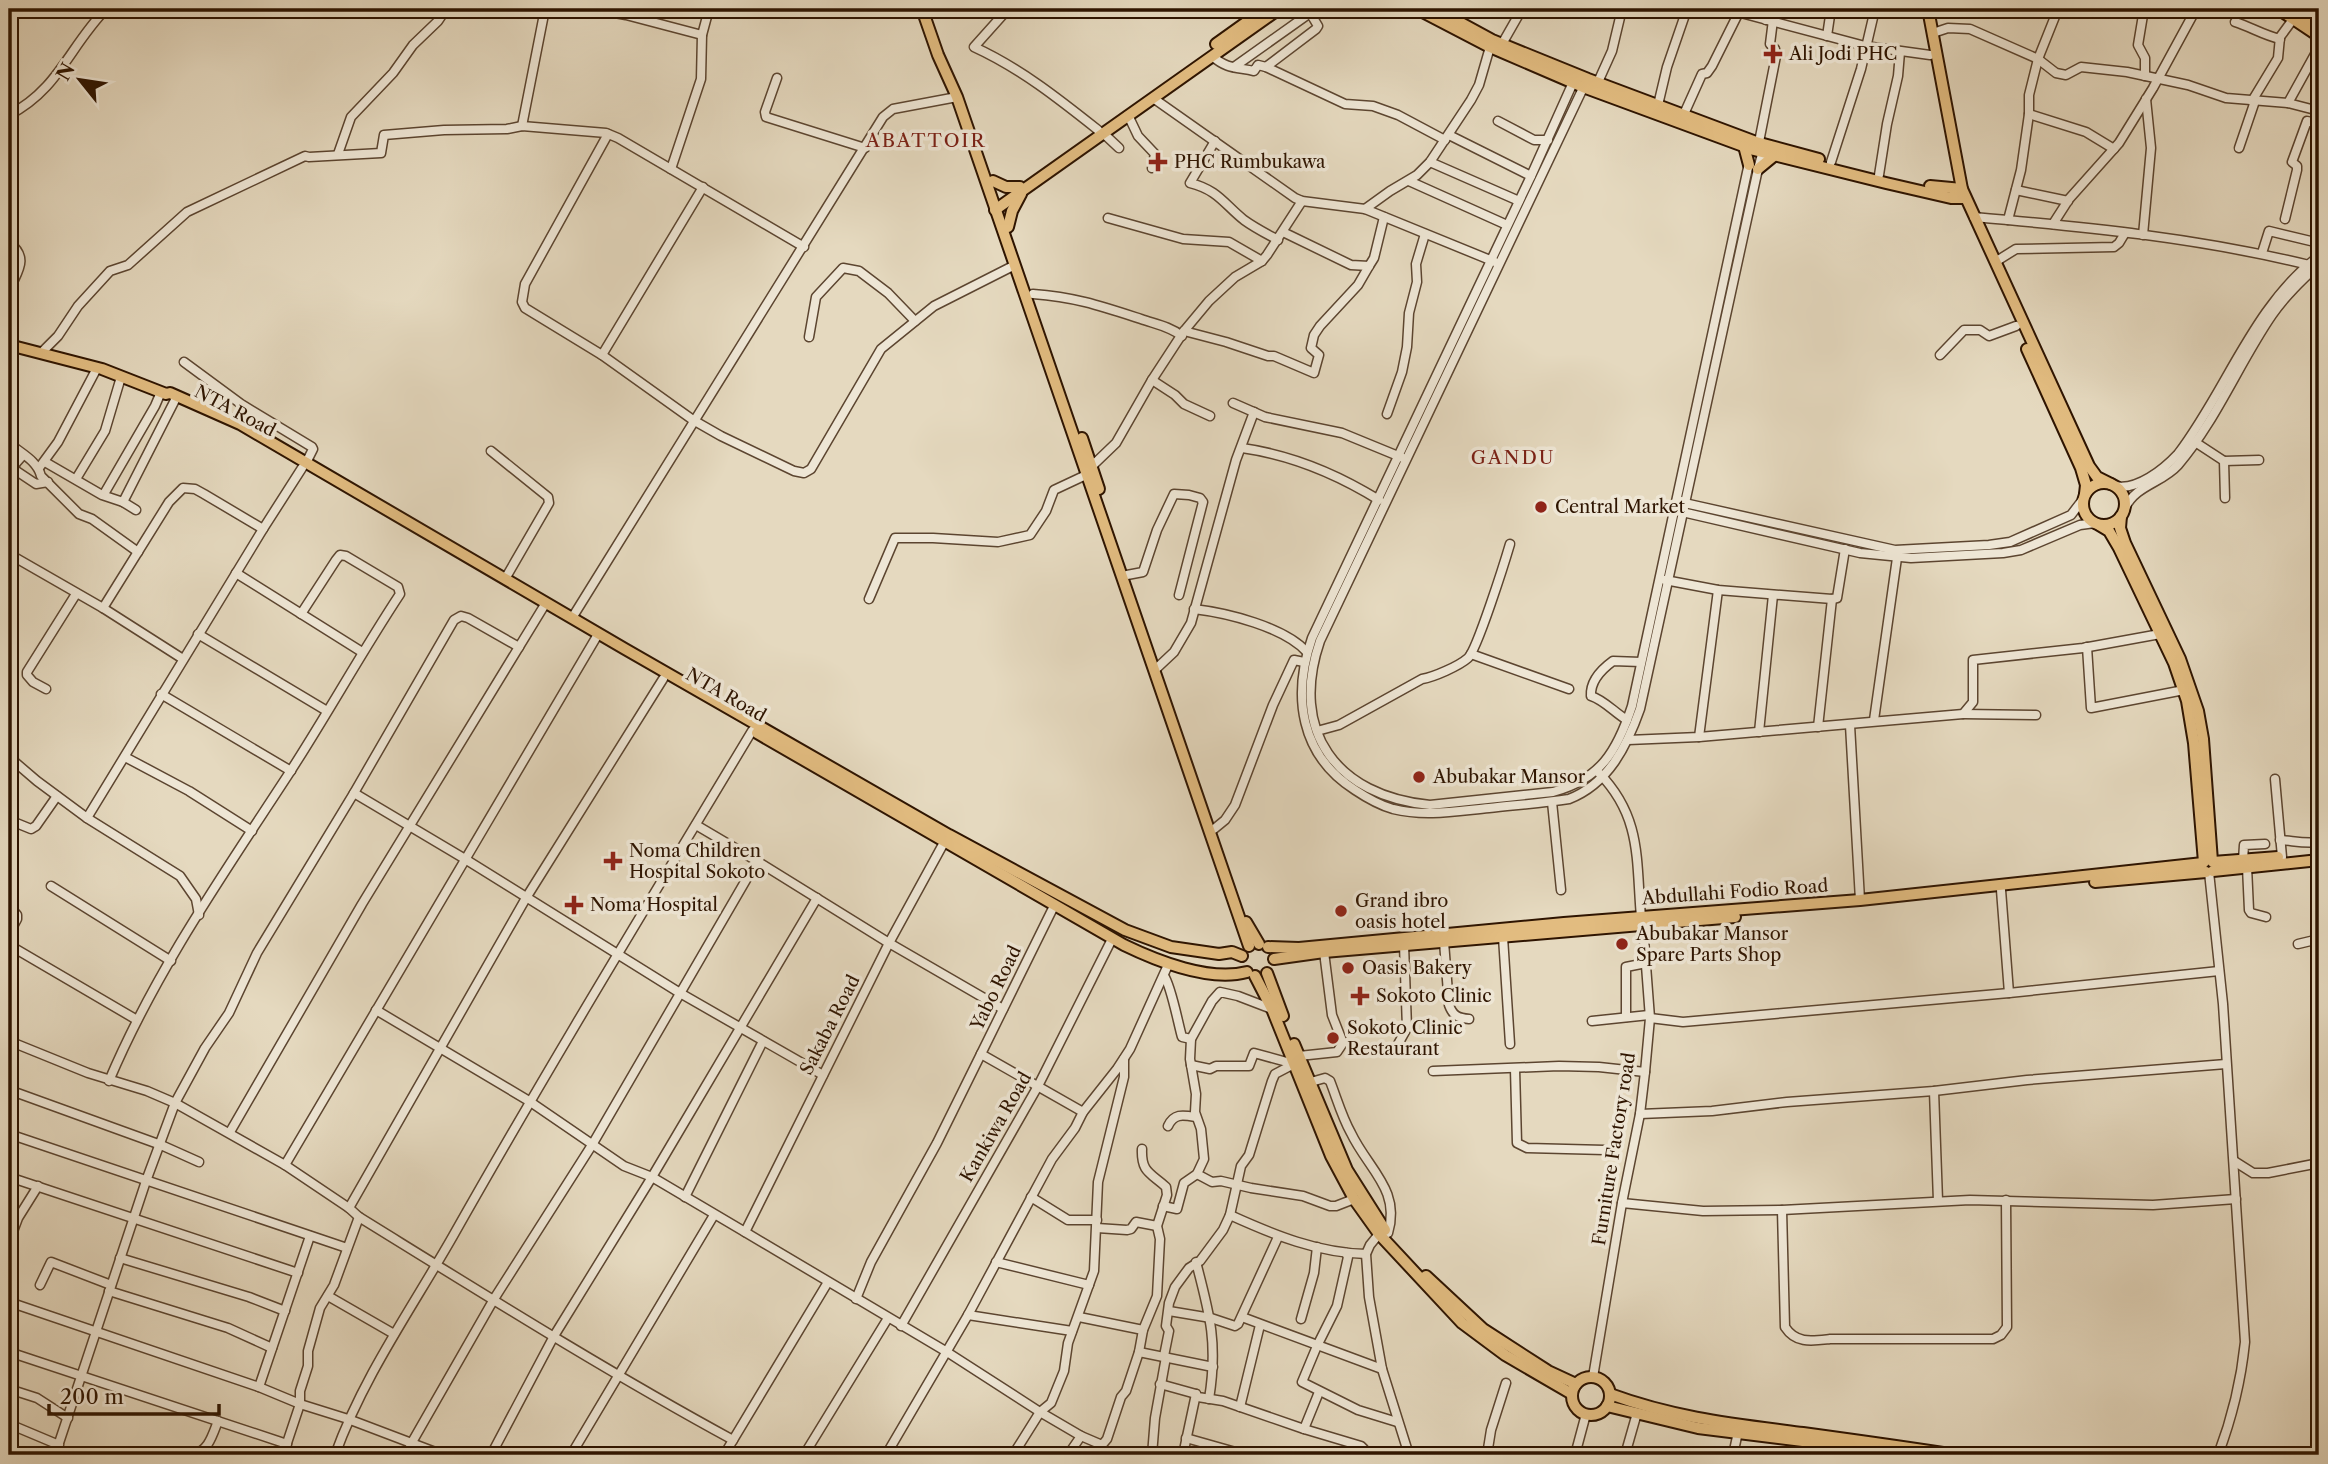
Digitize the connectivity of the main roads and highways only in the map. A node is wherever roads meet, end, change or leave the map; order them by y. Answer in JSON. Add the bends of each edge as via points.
{"nodes":[{"id":1,"x":922,"y":9,"type":"edge"},
{"id":2,"x":930,"y":9,"type":"edge"},
{"id":3,"x":1265,"y":9,"type":"edge"},
{"id":4,"x":1279,"y":9,"type":"edge"},
{"id":5,"x":1418,"y":9,"type":"edge"},
{"id":6,"x":1435,"y":9,"type":"edge"},
{"id":7,"x":2280,"y":9,"type":"edge"},
{"id":8,"x":1923,"y":10,"type":"edge"},
{"id":9,"x":2292,"y":13,"type":"edge"},
{"id":10,"x":2319,"y":23,"type":"edge"},
{"id":11,"x":2319,"y":35,"type":"edge"},
{"id":12,"x":1496,"y":46,"type":"junction"},
{"id":13,"x":1584,"y":81,"type":"junction"},
{"id":14,"x":1100,"y":132,"type":"junction"},
{"id":15,"x":1757,"y":146,"type":"junction"},
{"id":16,"x":1775,"y":155,"type":"junction"},
{"id":17,"x":993,"y":181,"type":"junction"},
{"id":18,"x":1021,"y":189,"type":"junction"},
{"id":19,"x":1959,"y":193,"type":"junction"},
{"id":20,"x":998,"y":205,"type":"junction"},
{"id":21,"x":1008,"y":227,"type":"junction"},
{"id":22,"x":9,"y":345,"type":"edge"},
{"id":23,"x":304,"y":465,"type":"junction"},
{"id":24,"x":1089,"y":471,"type":"junction"},
{"id":25,"x":2113,"y":485,"type":"junction"},
{"id":26,"x":2084,"y":496,"type":"junction"},
{"id":27,"x":2123,"y":512,"type":"junction"},
{"id":28,"x":2097,"y":524,"type":"junction"},
{"id":29,"x":946,"y":838,"type":"junction"},
{"id":30,"x":2319,"y":861,"type":"edge"},
{"id":31,"x":2245,"y":864,"type":"junction"},
{"id":32,"x":2208,"y":866,"type":"junction"},
{"id":33,"x":1642,"y":921,"type":"junction"},
{"id":34,"x":1259,"y":946,"type":"junction"},
{"id":35,"x":1242,"y":956,"type":"junction"},
{"id":36,"x":1274,"y":959,"type":"junction"},
{"id":37,"x":1267,"y":972,"type":"junction"},
{"id":38,"x":1251,"y":974,"type":"junction"},
{"id":39,"x":1296,"y":1060,"type":"junction"},
{"id":40,"x":1384,"y":1234,"type":"junction"},
{"id":41,"x":1574,"y":1389,"type":"junction"},
{"id":42,"x":1610,"y":1394,"type":"junction"},
{"id":43,"x":1607,"y":1406,"type":"junction"},
{"id":44,"x":1919,"y":1455,"type":"edge"},
{"id":45,"x":1956,"y":1455,"type":"edge"}],
"edges":[{"from":1,"to":20,"type":"main road"},
{"from":2,"to":17,"type":"main road"},
{"from":3,"to":14,"type":"main road"},
{"from":4,"to":14,"type":"main road"},
{"from":5,"to":12,"type":"main road"},
{"from":6,"to":12,"type":"main road"},
{"from":7,"to":9,"type":"highway"},
{"from":8,"to":19,"type":"main road"},
{"from":8,"to":19,"type":"main road","via":[[1933,33]]},
{"from":9,"to":10,"type":"highway"},
{"from":9,"to":11,"type":"highway"},
{"from":12,"to":13,"type":"main road"},
{"from":13,"to":15,"type":"main road"},
{"from":13,"to":15,"type":"main road","via":[[1684,114]]},
{"from":14,"to":18,"type":"main road"},
{"from":15,"to":16,"type":"main road"},
{"from":15,"to":16,"type":"main road","via":[[1753,167]]},
{"from":15,"to":19,"type":"main road"},
{"from":16,"to":19,"type":"main road","via":[[1886,183]]},
{"from":17,"to":18,"type":"main road"},
{"from":17,"to":20,"type":"main road"},
{"from":18,"to":20,"type":"main road"},
{"from":18,"to":21,"type":"main road"},
{"from":19,"to":25,"type":"main road","via":[[2089,466],[2097,477]]},
{"from":19,"to":26,"type":"main road","via":[[2081,468]]},
{"from":20,"to":21,"type":"main road"},
{"from":20,"to":24,"type":"main road"},
{"from":21,"to":24,"type":"main road"},
{"from":22,"to":23,"type":"main road","name":"NTA Road","via":[[97,368],[181,398],[240,424]]},
{"from":23,"to":29,"type":"main road","name":"NTA Road"},
{"from":23,"to":29,"type":"main road","name":"NTA Road","via":[[752,731]]},
{"from":24,"to":34,"type":"main road"},
{"from":24,"to":34,"type":"main road","via":[[1245,920]]},
{"from":25,"to":26,"type":"main road","via":[[2099,484]]},
{"from":25,"to":27,"type":"main road","via":[[2123,495]]},
{"from":26,"to":28,"type":"main road","via":[[2084,513]]},
{"from":27,"to":28,"type":"main road","via":[[2112,524]]},
{"from":27,"to":32,"type":"main road","via":[[2120,527],[2125,543],[2180,659],[2198,710]]},
{"from":28,"to":32,"type":"main road","via":[[2115,540],[2184,690]]},
{"from":29,"to":35,"type":"main road","name":"NTA Road","via":[[1125,930],[1171,947]]},
{"from":29,"to":38,"type":"main road","name":"NTA Road","via":[[1166,970]]},
{"from":30,"to":31,"type":"main road","name":"Abdullahi Fodio Road"},
{"from":30,"to":31,"type":"main road","name":"Abdullahi Fodio Road","via":[[2281,857]]},
{"from":31,"to":32,"type":"main road","name":"Abdullahi Fodio Road"},
{"from":32,"to":33,"type":"main road","name":"Abdullahi Fodio Road"},
{"from":32,"to":33,"type":"main road","name":"Abdullahi Fodio Road","via":[[2001,890]]},
{"from":33,"to":34,"type":"main road","name":"Abdullahi Fodio Road","via":[[1299,947]]},
{"from":33,"to":36,"type":"main road","name":"Abdullahi Fodio Road"},
{"from":34,"to":35,"type":"main road"},
{"from":34,"to":36,"type":"main road"},
{"from":35,"to":38,"type":"main road"},
{"from":36,"to":37,"type":"main road"},
{"from":37,"to":38,"type":"main road"},
{"from":37,"to":39,"type":"main road"},
{"from":38,"to":39,"type":"main road"},
{"from":39,"to":40,"type":"main road","via":[[1311,1082],[1347,1171]]},
{"from":39,"to":40,"type":"main road","via":[[1331,1156],[1354,1199]]},
{"from":40,"to":41,"type":"main road","via":[[1462,1323],[1505,1355]]},
{"from":41,"to":42,"type":"main road","via":[[1584,1378],[1593,1377],[1605,1382]]},
{"from":41,"to":43,"type":"main road","via":[[1573,1403],[1578,1410],[1601,1412]]},
{"from":42,"to":43,"type":"main road"},
{"from":42,"to":45,"type":"main road","via":[[1698,1420]]},
{"from":43,"to":44,"type":"main road","via":[[1698,1428]]}]}
